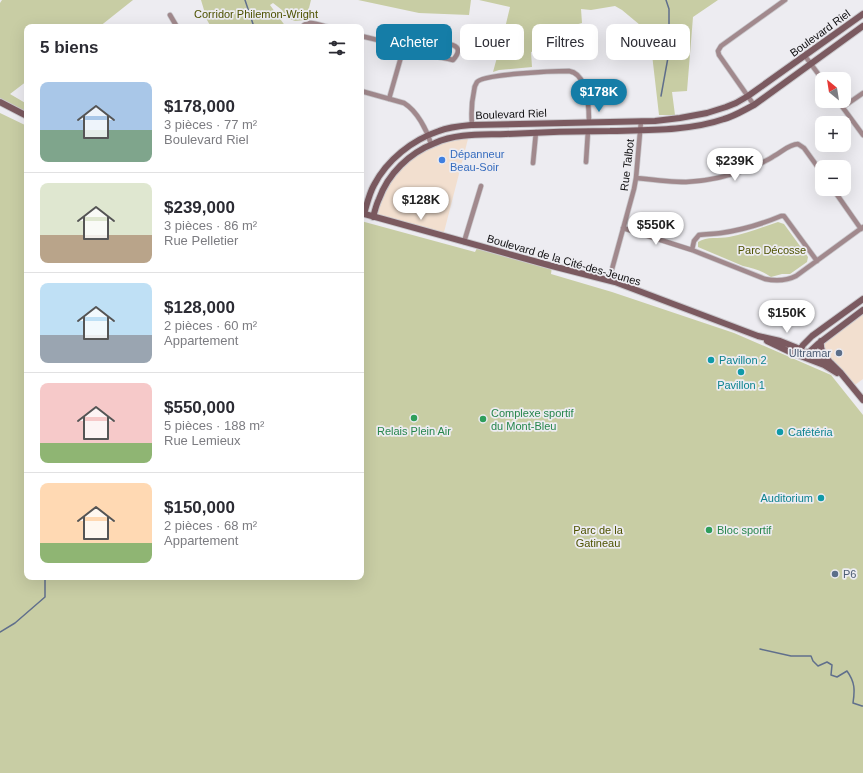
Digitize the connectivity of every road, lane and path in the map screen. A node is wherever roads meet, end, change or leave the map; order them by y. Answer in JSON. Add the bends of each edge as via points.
{"nodes":[{"id":1,"x":785,"y":0,"type":"edge"},
{"id":2,"x":863,"y":14,"type":"edge"},
{"id":3,"x":170,"y":15,"type":"dead end"},
{"id":4,"x":175,"y":24,"type":"edge"},
{"id":5,"x":304,"y":24,"type":"edge"},
{"id":6,"x":317,"y":24,"type":"edge"},
{"id":7,"x":863,"y":26,"type":"edge"},
{"id":8,"x":364,"y":37,"type":"edge"},
{"id":9,"x":376,"y":40,"type":"edge"},
{"id":10,"x":417,"y":48,"type":"joint"},
{"id":11,"x":805,"y":56,"type":"junction"},
{"id":12,"x":400,"y":60,"type":"edge"},
{"id":13,"x":811,"y":64,"type":"junction"},
{"id":14,"x":817,"y":72,"type":"edge"},
{"id":15,"x":364,"y":92,"type":"edge"},
{"id":16,"x":863,"y":93,"type":"edge"},
{"id":17,"x":748,"y":96,"type":"junction"},
{"id":18,"x":389,"y":99,"type":"junction"},
{"id":19,"x":851,"y":101,"type":"edge"},
{"id":20,"x":0,"y":102,"type":"edge"},
{"id":21,"x":754,"y":105,"type":"junction"},
{"id":22,"x":844,"y":108,"type":"edge"},
{"id":23,"x":24,"y":114,"type":"edge"},
{"id":24,"x":641,"y":121,"type":"junction"},
{"id":25,"x":589,"y":122,"type":"junction"},
{"id":26,"x":472,"y":125,"type":"junction"},
{"id":27,"x":640,"y":130,"type":"junction"},
{"id":28,"x":588,"y":131,"type":"junction"},
{"id":29,"x":536,"y":132,"type":"junction"},
{"id":30,"x":428,"y":134,"type":"junction"},
{"id":31,"x":863,"y":136,"type":"edge"},
{"id":32,"x":431,"y":144,"type":"junction"},
{"id":33,"x":586,"y":162,"type":"dead end"},
{"id":34,"x":533,"y":163,"type":"dead end"},
{"id":35,"x":815,"y":163,"type":"edge"},
{"id":36,"x":636,"y":178,"type":"junction"},
{"id":37,"x":481,"y":186,"type":"dead end"},
{"id":38,"x":838,"y":196,"type":"edge"},
{"id":39,"x":364,"y":209,"type":"edge"},
{"id":40,"x":364,"y":215,"type":"edge"},
{"id":41,"x":373,"y":217,"type":"junction"},
{"id":42,"x":623,"y":228,"type":"junction"},
{"id":43,"x":862,"y":228,"type":"edge"},
{"id":44,"x":464,"y":242,"type":"junction"},
{"id":45,"x":692,"y":250,"type":"junction"},
{"id":46,"x":816,"y":261,"type":"junction"},
{"id":47,"x":609,"y":280,"type":"junction"},
{"id":48,"x":863,"y":299,"type":"edge"},
{"id":49,"x":863,"y":310,"type":"edge"},
{"id":50,"x":821,"y":341,"type":"junction"},
{"id":51,"x":799,"y":352,"type":"junction"},
{"id":52,"x":806,"y":355,"type":"junction"},
{"id":53,"x":831,"y":364,"type":"junction"},
{"id":54,"x":845,"y":378,"type":"junction"},
{"id":55,"x":863,"y":400,"type":"edge"}],
"edges":[{"from":1,"to":17,"type":"street","via":[[718,50]]},
{"from":2,"to":11,"type":"street","name":"Boulevard Riel"},
{"from":3,"to":4,"type":"street"},
{"from":5,"to":6,"type":"street"},
{"from":7,"to":13,"type":"street","name":"Boulevard Riel"},
{"from":8,"to":9,"type":"street"},
{"from":10,"to":10,"type":"street","via":[[425,45],[454,44],[457,52],[453,60],[422,54]]},
{"from":11,"to":13,"type":"street"},
{"from":11,"to":17,"type":"street","name":"Boulevard Riel"},
{"from":12,"to":18,"type":"street"},
{"from":13,"to":14,"type":"street"},
{"from":13,"to":21,"type":"street","name":"Boulevard Riel"},
{"from":15,"to":18,"type":"street"},
{"from":16,"to":19,"type":"street"},
{"from":17,"to":21,"type":"street"},
{"from":17,"to":24,"type":"street","name":"Boulevard Riel","via":[[707,113]]},
{"from":18,"to":30,"type":"street","via":[[409,106]]},
{"from":20,"to":23,"type":"street"},
{"from":21,"to":27,"type":"street","name":"Boulevard Riel","via":[[712,123]]},
{"from":22,"to":31,"type":"street"},
{"from":24,"to":25,"type":"street","name":"Boulevard Riel"},
{"from":24,"to":27,"type":"street","name":"Rue Talbot"},
{"from":25,"to":26,"type":"street","name":"Boulevard Riel"},
{"from":25,"to":26,"type":"street","via":[[587,95],[581,80],[574,72],[565,71],[479,80],[475,84],[470,108]]},
{"from":26,"to":30,"type":"street","name":"Boulevard Riel"},
{"from":27,"to":28,"type":"street","name":"Boulevard Riel"},
{"from":27,"to":36,"type":"street","name":"Rue Talbot"},
{"from":28,"to":29,"type":"street","name":"Boulevard Riel"},
{"from":28,"to":33,"type":"street"},
{"from":29,"to":32,"type":"street","name":"Boulevard Riel","via":[[462,136]]},
{"from":29,"to":34,"type":"street"},
{"from":30,"to":32,"type":"street"},
{"from":30,"to":39,"type":"street","name":"Boulevard Riel","via":[[403,151],[380,175]]},
{"from":32,"to":41,"type":"street","name":"Boulevard Riel","via":[[409,158],[392,174],[380,195]]},
{"from":35,"to":36,"type":"street","via":[[804,148],[794,144],[754,167],[720,178],[687,182]]},
{"from":36,"to":42,"type":"street","name":"Rue Talbot"},
{"from":37,"to":44,"type":"street"},
{"from":38,"to":43,"type":"street"},
{"from":40,"to":41,"type":"street","name":"Boulevard de la Cité-des-Jeunes"},
{"from":41,"to":44,"type":"street","name":"Boulevard de la Cité-des-Jeunes"},
{"from":42,"to":45,"type":"street"},
{"from":42,"to":47,"type":"street","name":"Rue Talbot"},
{"from":43,"to":46,"type":"street"},
{"from":44,"to":47,"type":"street","name":"Boulevard de la Cité-des-Jeunes"},
{"from":45,"to":46,"type":"street","via":[[773,280],[793,277]]},
{"from":45,"to":46,"type":"street","via":[[694,240],[699,235],[746,228],[784,216]]},
{"from":47,"to":51,"type":"street","name":"Boulevard de la Cité-des-Jeunes"},
{"from":48,"to":51,"type":"street","via":[[812,336]]},
{"from":49,"to":50,"type":"street"},
{"from":50,"to":52,"type":"street"},
{"from":50,"to":53,"type":"street","via":[[822,352]]},
{"from":51,"to":52,"type":"street","name":"Boulevard de la Cité-des-Jeunes"},
{"from":52,"to":53,"type":"street","name":"Boulevard de la Cité-des-Jeunes"},
{"from":52,"to":54,"type":"street","name":"Boulevard de la Cité-des-Jeunes"},
{"from":53,"to":54,"type":"street","name":"Boulevard de la Cité-des-Jeunes"},
{"from":54,"to":55,"type":"street","name":"Boulevard de la Cité-des-Jeunes"}]}
